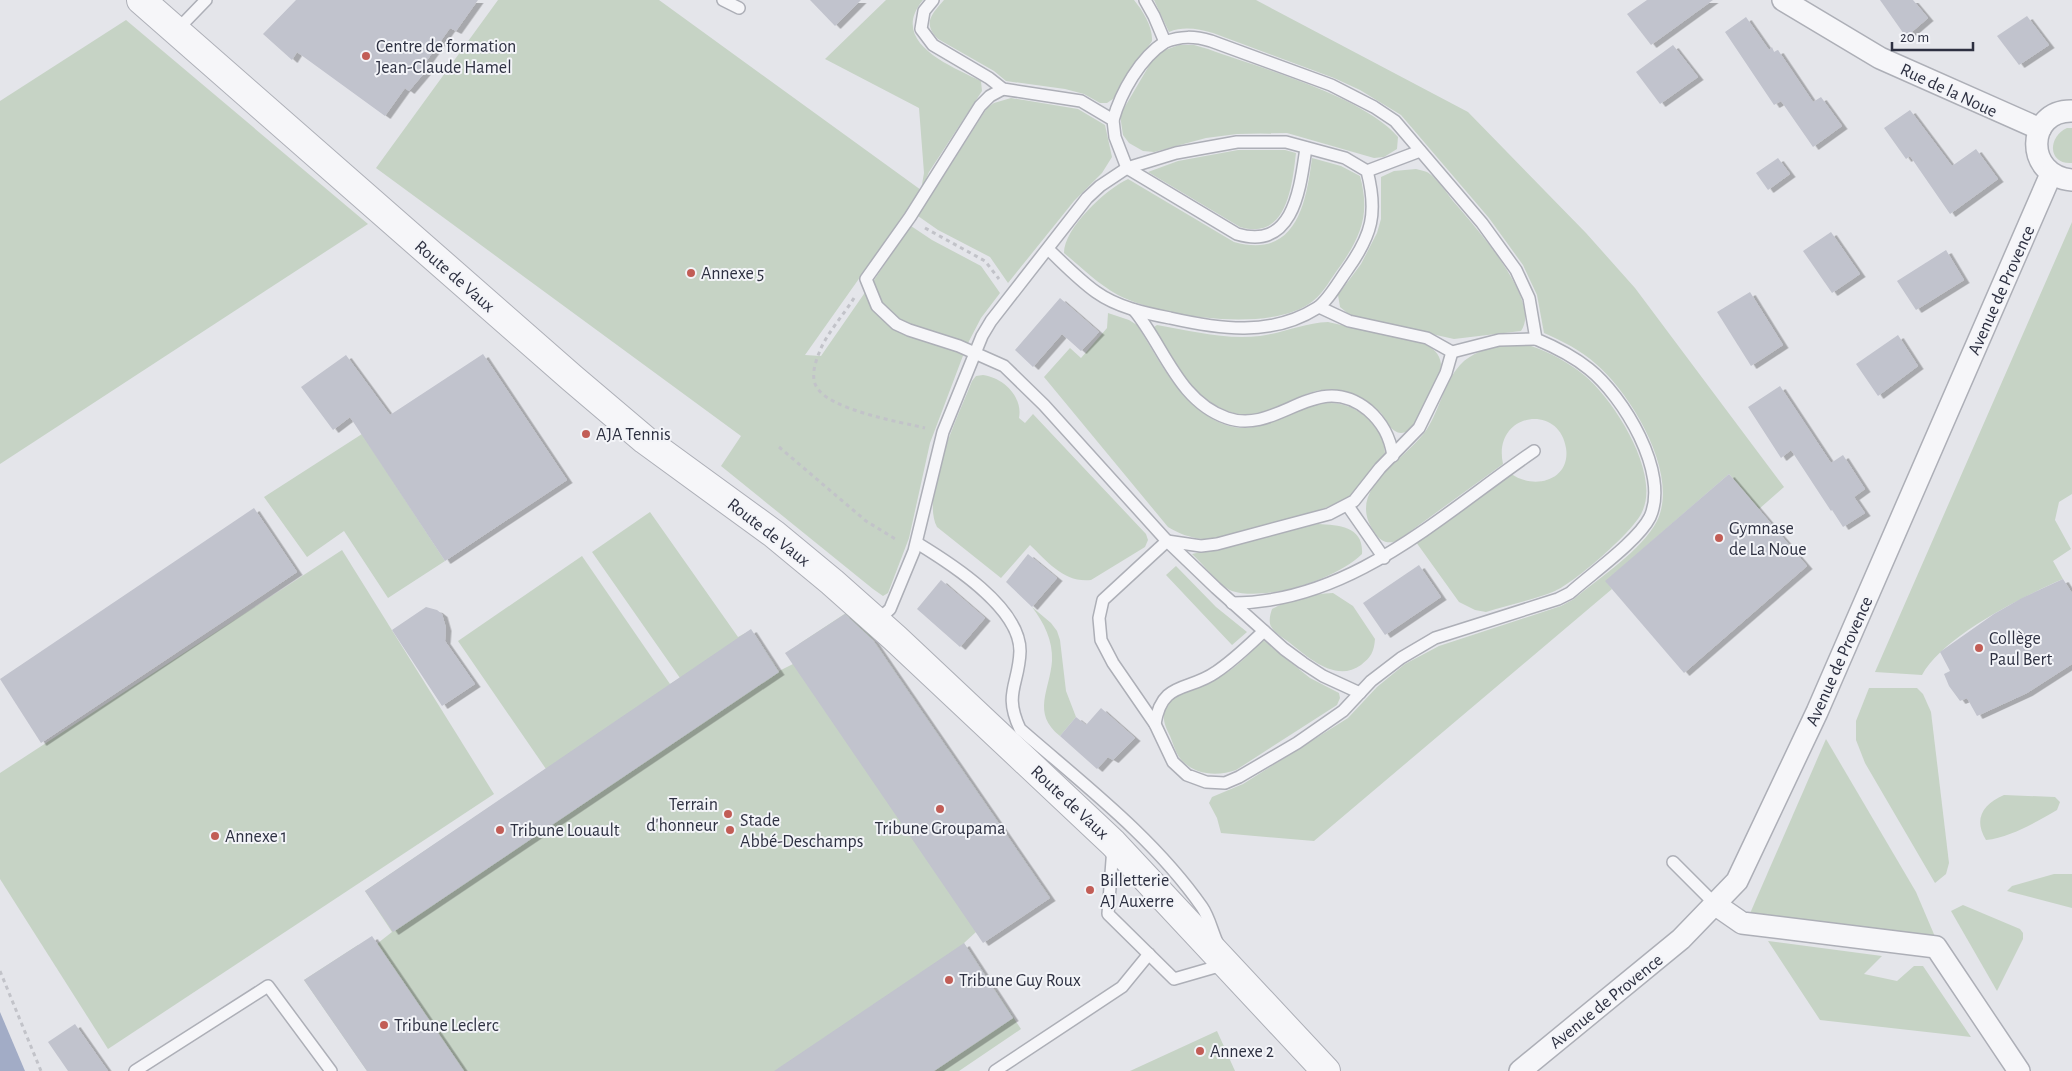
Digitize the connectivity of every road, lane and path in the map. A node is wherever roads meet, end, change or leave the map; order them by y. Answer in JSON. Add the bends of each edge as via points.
{"nodes":[{"id":1,"x":141,"y":0,"type":"edge"},
{"id":2,"x":206,"y":0,"type":"edge"},
{"id":3,"x":723,"y":0,"type":"edge"},
{"id":4,"x":933,"y":0,"type":"edge"},
{"id":5,"x":1145,"y":0,"type":"edge"},
{"id":6,"x":1783,"y":0,"type":"edge"},
{"id":7,"x":739,"y":8,"type":"dead end"},
{"id":8,"x":176,"y":31,"type":"junction"},
{"id":9,"x":1165,"y":42,"type":"junction"},
{"id":10,"x":1003,"y":89,"type":"junction"},
{"id":11,"x":2072,"y":111,"type":"edge"},
{"id":12,"x":1112,"y":120,"type":"junction"},
{"id":13,"x":2040,"y":129,"type":"junction"},
{"id":14,"x":1306,"y":148,"type":"junction"},
{"id":15,"x":1420,"y":151,"type":"junction"},
{"id":16,"x":1128,"y":168,"type":"junction"},
{"id":17,"x":1367,"y":171,"type":"junction"},
{"id":18,"x":2051,"y":174,"type":"junction"},
{"id":19,"x":2072,"y":180,"type":"edge"},
{"id":20,"x":910,"y":217,"type":"junction"},
{"id":21,"x":1048,"y":249,"type":"junction"},
{"id":22,"x":866,"y":279,"type":"junction"},
{"id":23,"x":1010,"y":297,"type":"junction"},
{"id":24,"x":1319,"y":307,"type":"junction"},
{"id":25,"x":1134,"y":310,"type":"junction"},
{"id":26,"x":1536,"y":339,"type":"junction"},
{"id":27,"x":1452,"y":352,"type":"junction"},
{"id":28,"x":976,"y":353,"type":"junction"},
{"id":29,"x":943,"y":432,"type":"junction"},
{"id":30,"x":779,"y":447,"type":"dead end"},
{"id":31,"x":1534,"y":451,"type":"dead end"},
{"id":32,"x":1393,"y":456,"type":"junction"},
{"id":33,"x":1348,"y":506,"type":"junction"},
{"id":34,"x":1167,"y":541,"type":"junction"},
{"id":35,"x":915,"y":547,"type":"junction"},
{"id":36,"x":1384,"y":558,"type":"junction"},
{"id":37,"x":1232,"y":604,"type":"junction"},
{"id":38,"x":877,"y":621,"type":"junction"},
{"id":39,"x":1264,"y":631,"type":"junction"},
{"id":40,"x":1360,"y":693,"type":"junction"},
{"id":41,"x":1156,"y":724,"type":"junction"},
{"id":42,"x":1113,"y":843,"type":"junction"},
{"id":43,"x":1673,"y":862,"type":"dead end"},
{"id":44,"x":1716,"y":905,"type":"junction"},
{"id":45,"x":1149,"y":954,"type":"junction"},
{"id":46,"x":1226,"y":964,"type":"junction"},
{"id":47,"x":0,"y":971,"type":"edge"},
{"id":48,"x":41,"y":1071,"type":"edge"},
{"id":49,"x":135,"y":1071,"type":"edge"},
{"id":50,"x":330,"y":1071,"type":"edge"},
{"id":51,"x":994,"y":1071,"type":"edge"},
{"id":52,"x":1326,"y":1071,"type":"edge"},
{"id":53,"x":1520,"y":1071,"type":"edge"},
{"id":54,"x":2019,"y":1071,"type":"edge"}],
"edges":[{"from":1,"to":8,"type":"street","name":"Route de Vaux"},
{"from":2,"to":8,"type":"lane"},
{"from":3,"to":7,"type":"lane"},
{"from":4,"to":10,"type":"lane","via":[[924,11],[921,29],[924,37]]},
{"from":5,"to":9,"type":"lane"},
{"from":6,"to":13,"type":"street","name":"Rue de la Noue","via":[[1880,58]]},
{"from":8,"to":38,"type":"street","name":"Route de Vaux","via":[[572,378],[646,440],[774,534]]},
{"from":9,"to":12,"type":"lane","via":[[1146,58]]},
{"from":9,"to":15,"type":"lane","via":[[1195,36],[1331,85],[1395,121]]},
{"from":10,"to":12,"type":"lane","via":[[1081,101]]},
{"from":10,"to":20,"type":"lane","via":[[980,106]]},
{"from":11,"to":13,"type":"street","via":[[2050,118]]},
{"from":12,"to":16,"type":"lane","via":[[1115,137]]},
{"from":13,"to":18,"type":"street","via":[[2036,146],[2040,162]]},
{"from":14,"to":16,"type":"lane","via":[[1286,142],[1237,142],[1176,153]]},
{"from":14,"to":16,"type":"lane","via":[[1291,215],[1264,238],[1252,239],[1237,234]]},
{"from":14,"to":17,"type":"lane","via":[[1345,158]]},
{"from":15,"to":17,"type":"lane"},
{"from":15,"to":26,"type":"lane","via":[[1482,223],[1516,270],[1529,298]]},
{"from":16,"to":21,"type":"lane","via":[[1087,198]]},
{"from":17,"to":24,"type":"lane","via":[[1374,203],[1369,231],[1354,259]]},
{"from":18,"to":19,"type":"street"},
{"from":18,"to":44,"type":"street","name":"Avenue de Provence","via":[[1814,719],[1737,881]]},
{"from":20,"to":22,"type":"lane"},
{"from":20,"to":23,"type":"path","via":[[935,235],[985,261]]},
{"from":21,"to":23,"type":"lane"},
{"from":21,"to":25,"type":"lane","via":[[1096,292]]},
{"from":22,"to":28,"type":"lane","via":[[877,306],[896,324]]},
{"from":22,"to":29,"type":"path","via":[[820,351],[814,366],[817,388],[826,397],[857,412]]},
{"from":23,"to":28,"type":"lane","via":[[991,321]]},
{"from":24,"to":25,"type":"lane","via":[[1280,324],[1240,329],[1218,328]]},
{"from":24,"to":27,"type":"lane","via":[[1349,322],[1427,338]]},
{"from":25,"to":32,"type":"lane","via":[[1187,389],[1214,412],[1238,421],[1254,421],[1316,397],[1347,399],[1376,417],[1391,443]]},
{"from":26,"to":27,"type":"lane","via":[[1500,340]]},
{"from":26,"to":40,"type":"lane","via":[[1590,369],[1628,415],[1651,468],[1654,504],[1649,518],[1628,543],[1570,593],[1435,638],[1400,658]]},
{"from":27,"to":32,"type":"lane","via":[[1446,373],[1419,428]]},
{"from":28,"to":29,"type":"lane"},
{"from":28,"to":34,"type":"lane","via":[[1004,366],[1022,381]]},
{"from":29,"to":35,"type":"lane"},
{"from":30,"to":35,"type":"path","via":[[866,521]]},
{"from":31,"to":36,"type":"lane"},
{"from":32,"to":33,"type":"lane"},
{"from":33,"to":34,"type":"lane","via":[[1217,544],[1201,546]]},
{"from":33,"to":36,"type":"lane"},
{"from":34,"to":37,"type":"lane"},
{"from":34,"to":41,"type":"lane","via":[[1103,600],[1099,618],[1101,640],[1113,664]]},
{"from":35,"to":38,"type":"lane","via":[[890,609]]},
{"from":35,"to":46,"type":"lane","via":[[949,563],[985,593],[1011,621],[1020,651],[1011,699],[1020,729],[1166,863],[1203,909]]},
{"from":36,"to":37,"type":"lane","via":[[1315,589],[1276,599]]},
{"from":37,"to":39,"type":"lane"},
{"from":38,"to":42,"type":"street","name":"Route de Vaux"},
{"from":39,"to":40,"type":"lane","via":[[1323,676]]},
{"from":39,"to":41,"type":"lane","via":[[1214,674],[1183,686],[1162,700]]},
{"from":40,"to":41,"type":"lane","via":[[1343,711],[1297,743],[1225,783],[1206,782],[1187,775],[1173,762]]},
{"from":42,"to":45,"type":"lane","via":[[1108,914]]},
{"from":42,"to":46,"type":"street","name":"Route de Vaux"},
{"from":43,"to":44,"type":"lane"},
{"from":44,"to":53,"type":"street","name":"Avenue de Provence","via":[[1659,958]]},
{"from":44,"to":54,"type":"street","via":[[1742,923],[1936,946]]},
{"from":45,"to":46,"type":"lane","via":[[1174,979]]},
{"from":45,"to":51,"type":"lane","via":[[1122,987]]},
{"from":46,"to":52,"type":"street","name":"Route de Vaux"},
{"from":47,"to":48,"type":"path"},
{"from":49,"to":50,"type":"lane","via":[[268,986]]}]}
